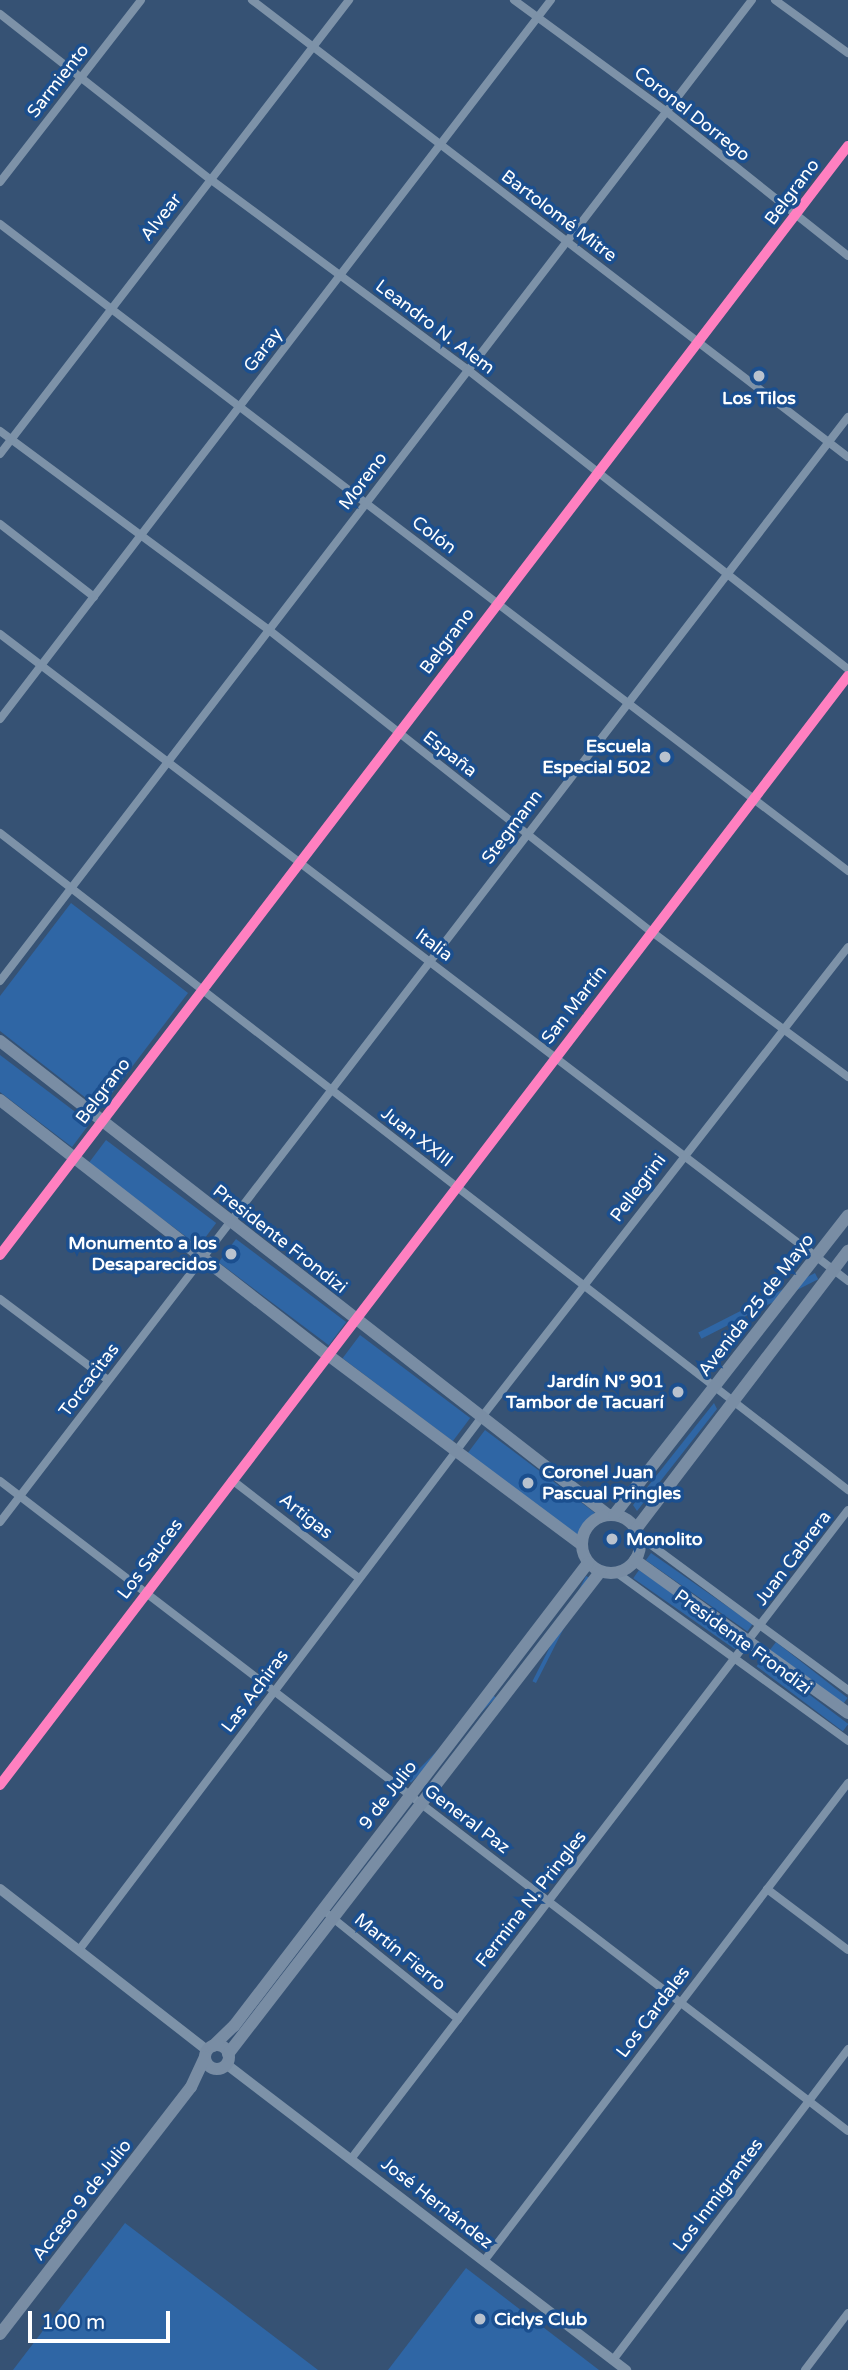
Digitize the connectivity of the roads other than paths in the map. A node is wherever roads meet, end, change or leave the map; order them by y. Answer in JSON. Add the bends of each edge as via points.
{"nodes":[{"id":1,"x":141,"y":0,"type":"edge"},
{"id":2,"x":252,"y":0,"type":"edge"},
{"id":3,"x":349,"y":0,"type":"edge"},
{"id":4,"x":514,"y":0,"type":"edge"},
{"id":5,"x":551,"y":0,"type":"edge"},
{"id":6,"x":752,"y":0,"type":"edge"},
{"id":7,"x":775,"y":0,"type":"edge"},
{"id":8,"x":0,"y":14,"type":"edge"},
{"id":9,"x":538,"y":18,"type":"junction"},
{"id":10,"x":313,"y":47,"type":"junction"},
{"id":11,"x":848,"y":54,"type":"edge"},
{"id":12,"x":81,"y":76,"type":"junction"},
{"id":13,"x":667,"y":112,"type":"junction"},
{"id":14,"x":441,"y":146,"type":"junction"},
{"id":15,"x":848,"y":146,"type":"edge"},
{"id":16,"x":210,"y":179,"type":"junction"},
{"id":17,"x":0,"y":182,"type":"edge"},
{"id":18,"x":796,"y":216,"type":"junction"},
{"id":19,"x":0,"y":224,"type":"edge"},
{"id":20,"x":568,"y":243,"type":"junction"},
{"id":21,"x":848,"y":256,"type":"edge"},
{"id":22,"x":339,"y":276,"type":"junction"},
{"id":23,"x":111,"y":308,"type":"junction"},
{"id":24,"x":700,"y":344,"type":"junction"},
{"id":25,"x":468,"y":370,"type":"junction"},
{"id":26,"x":239,"y":406,"type":"junction"},
{"id":27,"x":848,"y":417,"type":"edge"},
{"id":28,"x":0,"y":431,"type":"edge"},
{"id":29,"x":11,"y":439,"type":"junction"},
{"id":30,"x":828,"y":443,"type":"junction"},
{"id":31,"x":0,"y":454,"type":"edge"},
{"id":32,"x":848,"y":457,"type":"edge"},
{"id":33,"x":597,"y":474,"type":"junction"},
{"id":34,"x":366,"y":503,"type":"junction"},
{"id":35,"x":0,"y":524,"type":"edge"},
{"id":36,"x":140,"y":536,"type":"junction"},
{"id":37,"x":726,"y":573,"type":"junction"},
{"id":38,"x":94,"y":597,"type":"junction"},
{"id":39,"x":498,"y":604,"type":"junction"},
{"id":40,"x":269,"y":630,"type":"junction"},
{"id":41,"x":0,"y":634,"type":"edge"},
{"id":42,"x":41,"y":665,"type":"junction"},
{"id":43,"x":848,"y":669,"type":"edge"},
{"id":44,"x":848,"y":676,"type":"edge"},
{"id":45,"x":627,"y":702,"type":"junction"},
{"id":46,"x":0,"y":719,"type":"edge"},
{"id":47,"x":398,"y":735,"type":"junction"},
{"id":48,"x":168,"y":762,"type":"junction"},
{"id":49,"x":754,"y":799,"type":"junction"},
{"id":50,"x":0,"y":833,"type":"edge"},
{"id":51,"x":527,"y":834,"type":"junction"},
{"id":52,"x":300,"y":863,"type":"junction"},
{"id":53,"x":848,"y":871,"type":"edge"},
{"id":54,"x":73,"y":886,"type":"junction"},
{"id":55,"x":652,"y":932,"type":"junction"},
{"id":56,"x":848,"y":947,"type":"edge"},
{"id":57,"x":429,"y":961,"type":"junction"},
{"id":58,"x":0,"y":981,"type":"edge"},
{"id":59,"x":202,"y":990,"type":"junction"},
{"id":60,"x":786,"y":1028,"type":"junction"},
{"id":61,"x":0,"y":1041,"type":"edge"},
{"id":62,"x":556,"y":1058,"type":"junction"},
{"id":63,"x":848,"y":1077,"type":"edge"},
{"id":64,"x":331,"y":1089,"type":"junction"},
{"id":65,"x":0,"y":1100,"type":"edge"},
{"id":66,"x":101,"y":1122,"type":"junction"},
{"id":67,"x":683,"y":1155,"type":"junction"},
{"id":68,"x":74,"y":1158,"type":"junction"},
{"id":69,"x":456,"y":1188,"type":"junction"},
{"id":70,"x":848,"y":1215,"type":"edge"},
{"id":71,"x":230,"y":1221,"type":"junction"},
{"id":72,"x":848,"y":1251,"type":"edge"},
{"id":73,"x":0,"y":1255,"type":"edge"},
{"id":74,"x":816,"y":1256,"type":"junction"},
{"id":75,"x":202,"y":1257,"type":"junction"},
{"id":76,"x":834,"y":1270,"type":"junction"},
{"id":77,"x":848,"y":1281,"type":"edge"},
{"id":78,"x":583,"y":1286,"type":"junction"},
{"id":79,"x":0,"y":1299,"type":"edge"},
{"id":80,"x":355,"y":1320,"type":"junction"},
{"id":81,"x":328,"y":1355,"type":"junction"},
{"id":82,"x":108,"y":1380,"type":"junction"},
{"id":83,"x":714,"y":1388,"type":"junction"},
{"id":84,"x":732,"y":1402,"type":"junction"},
{"id":85,"x":481,"y":1418,"type":"junction"},
{"id":86,"x":457,"y":1452,"type":"junction"},
{"id":87,"x":232,"y":1480,"type":"junction"},
{"id":88,"x":0,"y":1481,"type":"edge"},
{"id":89,"x":848,"y":1490,"type":"edge"},
{"id":90,"x":20,"y":1496,"type":"junction"},
{"id":91,"x":848,"y":1510,"type":"edge"},
{"id":92,"x":611,"y":1515,"type":"junction"},
{"id":93,"x":0,"y":1522,"type":"edge"},
{"id":94,"x":637,"y":1532,"type":"junction"},
{"id":95,"x":582,"y":1544,"type":"junction"},
{"id":96,"x":635,"y":1560,"type":"junction"},
{"id":97,"x":588,"y":1563,"type":"junction"},
{"id":98,"x":600,"y":1572,"type":"junction"},
{"id":99,"x":617,"y":1573,"type":"junction"},
{"id":100,"x":359,"y":1578,"type":"junction"},
{"id":101,"x":146,"y":1593,"type":"junction"},
{"id":102,"x":763,"y":1623,"type":"junction"},
{"id":103,"x":751,"y":1640,"type":"junction"},
{"id":104,"x":738,"y":1659,"type":"junction"},
{"id":105,"x":498,"y":1680,"type":"junction"},
{"id":106,"x":510,"y":1689,"type":"junction"},
{"id":107,"x":848,"y":1690,"type":"edge"},
{"id":108,"x":274,"y":1691,"type":"junction"},
{"id":109,"x":848,"y":1713,"type":"edge"},
{"id":110,"x":848,"y":1741,"type":"edge"},
{"id":111,"x":848,"y":1783,"type":"edge"},
{"id":112,"x":0,"y":1785,"type":"edge"},
{"id":113,"x":409,"y":1795,"type":"junction"},
{"id":114,"x":421,"y":1804,"type":"junction"},
{"id":115,"x":0,"y":1889,"type":"edge"},
{"id":116,"x":767,"y":1889,"type":"junction"},
{"id":117,"x":548,"y":1901,"type":"junction"},
{"id":118,"x":321,"y":1909,"type":"junction"},
{"id":119,"x":333,"y":1918,"type":"junction"},
{"id":120,"x":79,"y":1950,"type":"junction"},
{"id":121,"x":848,"y":1950,"type":"edge"},
{"id":122,"x":681,"y":2003,"type":"junction"},
{"id":123,"x":458,"y":2019,"type":"junction"},
{"id":124,"x":848,"y":2049,"type":"edge"},
{"id":125,"x":208,"y":2051,"type":"junction"},
{"id":126,"x":224,"y":2062,"type":"junction"},
{"id":127,"x":191,"y":2087,"type":"junction"},
{"id":128,"x":809,"y":2101,"type":"junction"},
{"id":129,"x":848,"y":2131,"type":"edge"},
{"id":130,"x":351,"y":2159,"type":"junction"},
{"id":131,"x":484,"y":2261,"type":"junction"},
{"id":132,"x":848,"y":2313,"type":"edge"},
{"id":133,"x":0,"y":2334,"type":"edge"},
{"id":134,"x":613,"y":2360,"type":"junction"},
{"id":135,"x":626,"y":2370,"type":"edge"},
{"id":136,"x":805,"y":2370,"type":"edge"}],
"edges":[{"from":1,"to":12,"type":"street","name":"Sarmiento"},
{"from":2,"to":10,"type":"street","name":"Bartolomé Mitre"},
{"from":3,"to":10,"type":"street","name":"Alvear"},
{"from":4,"to":9,"type":"street","name":"Coronel Dorrego"},
{"from":5,"to":9,"type":"street","name":"Garay"},
{"from":6,"to":13,"type":"street","name":"Moreno"},
{"from":7,"to":11,"type":"street"},
{"from":8,"to":12,"type":"street","name":"Leandro N. Alem"},
{"from":9,"to":13,"type":"street","name":"Coronel Dorrego"},
{"from":9,"to":14,"type":"street","name":"Garay"},
{"from":10,"to":14,"type":"street","name":"Bartolomé Mitre"},
{"from":10,"to":16,"type":"street","name":"Alvear"},
{"from":12,"to":16,"type":"street","name":"Leandro N. Alem"},
{"from":12,"to":17,"type":"street","name":"Sarmiento"},
{"from":13,"to":18,"type":"street","name":"Coronel Dorrego"},
{"from":13,"to":20,"type":"street","name":"Moreno"},
{"from":14,"to":20,"type":"street","name":"Bartolomé Mitre"},
{"from":14,"to":22,"type":"street","name":"Garay"},
{"from":15,"to":18,"type":"street","name":"Belgrano"},
{"from":16,"to":22,"type":"street","name":"Leandro N. Alem"},
{"from":16,"to":23,"type":"street","name":"Alvear"},
{"from":18,"to":21,"type":"street","name":"Coronel Dorrego"},
{"from":18,"to":24,"type":"street","name":"Belgrano"},
{"from":19,"to":23,"type":"street","name":"Colón"},
{"from":20,"to":24,"type":"street","name":"Bartolomé Mitre"},
{"from":20,"to":25,"type":"street","name":"Moreno"},
{"from":22,"to":25,"type":"street","name":"Leandro N. Alem"},
{"from":22,"to":26,"type":"street","name":"Garay"},
{"from":23,"to":26,"type":"street","name":"Colón"},
{"from":23,"to":29,"type":"street","name":"Alvear"},
{"from":24,"to":30,"type":"street","name":"Bartolomé Mitre"},
{"from":24,"to":33,"type":"street","name":"Belgrano"},
{"from":25,"to":33,"type":"street","name":"Leandro N. Alem"},
{"from":25,"to":34,"type":"street","name":"Moreno"},
{"from":26,"to":34,"type":"street","name":"Colón"},
{"from":26,"to":36,"type":"street","name":"Garay"},
{"from":27,"to":30,"type":"street","name":"Stegmann"},
{"from":28,"to":29,"type":"street","name":"España"},
{"from":29,"to":31,"type":"street","name":"Alvear"},
{"from":29,"to":36,"type":"street","name":"España"},
{"from":30,"to":32,"type":"street","name":"Bartolomé Mitre"},
{"from":30,"to":37,"type":"street","name":"Stegmann"},
{"from":33,"to":37,"type":"street","name":"Leandro N. Alem"},
{"from":33,"to":39,"type":"street","name":"Belgrano"},
{"from":34,"to":39,"type":"street","name":"Colón"},
{"from":34,"to":40,"type":"street","name":"Moreno"},
{"from":35,"to":38,"type":"street"},
{"from":36,"to":38,"type":"street","name":"Garay"},
{"from":36,"to":40,"type":"street","name":"España"},
{"from":37,"to":43,"type":"street","name":"Leandro N. Alem"},
{"from":37,"to":45,"type":"street","name":"Stegmann"},
{"from":38,"to":42,"type":"street","name":"Garay"},
{"from":39,"to":45,"type":"street","name":"Colón"},
{"from":39,"to":47,"type":"street","name":"Belgrano"},
{"from":40,"to":47,"type":"street","name":"España"},
{"from":40,"to":48,"type":"street","name":"Moreno"},
{"from":41,"to":42,"type":"street","name":"Italia"},
{"from":42,"to":46,"type":"street","name":"Garay"},
{"from":42,"to":48,"type":"street","name":"Italia"},
{"from":44,"to":49,"type":"street","name":"San Martín"},
{"from":45,"to":49,"type":"street","name":"Colón"},
{"from":45,"to":51,"type":"street","name":"Stegmann"},
{"from":47,"to":51,"type":"street","name":"España"},
{"from":47,"to":52,"type":"street","name":"Belgrano"},
{"from":48,"to":52,"type":"street","name":"Italia"},
{"from":48,"to":54,"type":"street","name":"Moreno"},
{"from":49,"to":53,"type":"street","name":"Colón"},
{"from":49,"to":55,"type":"street","name":"San Martín"},
{"from":50,"to":54,"type":"street","name":"Juan XXIII"},
{"from":51,"to":55,"type":"street","name":"España"},
{"from":51,"to":57,"type":"street","name":"Stegmann"},
{"from":52,"to":57,"type":"street","name":"Italia"},
{"from":52,"to":59,"type":"street","name":"Belgrano"},
{"from":54,"to":58,"type":"street","name":"Moreno"},
{"from":54,"to":59,"type":"street","name":"Juan XXIII"},
{"from":55,"to":60,"type":"street","name":"España"},
{"from":55,"to":62,"type":"street","name":"San Martín"},
{"from":56,"to":60,"type":"street","name":"Pellegrini"},
{"from":57,"to":62,"type":"street","name":"Italia"},
{"from":57,"to":64,"type":"street","name":"Stegmann"},
{"from":59,"to":64,"type":"street","name":"Juan XXIII"},
{"from":59,"to":66,"type":"street","name":"Belgrano"},
{"from":60,"to":63,"type":"street","name":"España"},
{"from":60,"to":67,"type":"street","name":"Pellegrini"},
{"from":61,"to":66,"type":"main road","name":"Presidente Frondizi"},
{"from":62,"to":67,"type":"street","name":"Italia"},
{"from":62,"to":69,"type":"street","name":"San Martín"},
{"from":64,"to":69,"type":"street","name":"Juan XXIII"},
{"from":64,"to":71,"type":"street","name":"Stegmann"},
{"from":65,"to":68,"type":"main road"},
{"from":66,"to":68,"type":"street","name":"Belgrano"},
{"from":66,"to":71,"type":"main road","name":"Presidente Frondizi"},
{"from":67,"to":74,"type":"street","name":"Italia"},
{"from":67,"to":78,"type":"street","name":"Pellegrini"},
{"from":68,"to":73,"type":"street","name":"Belgrano"},
{"from":68,"to":75,"type":"main road"},
{"from":69,"to":78,"type":"street","name":"Juan XXIII"},
{"from":69,"to":80,"type":"street","name":"San Martín"},
{"from":70,"to":74,"type":"main road","name":"Avenida 25 de Mayo"},
{"from":71,"to":75,"type":"street","name":"Stegmann"},
{"from":71,"to":80,"type":"main road","name":"Presidente Frondizi"},
{"from":72,"to":76,"type":"main road"},
{"from":74,"to":76,"type":"street","name":"Italia"},
{"from":74,"to":83,"type":"main road","name":"Avenida 25 de Mayo"},
{"from":75,"to":81,"type":"main road"},
{"from":75,"to":82,"type":"street","name":"Torcacitas"},
{"from":76,"to":77,"type":"street","name":"Italia"},
{"from":76,"to":84,"type":"main road"},
{"from":78,"to":83,"type":"street","name":"Juan XXIII"},
{"from":78,"to":85,"type":"street","name":"Pellegrini"},
{"from":79,"to":82,"type":"street"},
{"from":80,"to":81,"type":"street","name":"San Martín"},
{"from":80,"to":85,"type":"main road","name":"Presidente Frondizi"},
{"from":81,"to":86,"type":"main road"},
{"from":81,"to":87,"type":"street","name":"Los Sauces"},
{"from":82,"to":90,"type":"street","name":"Torcacitas"},
{"from":83,"to":84,"type":"street","name":"Juan XXIII"},
{"from":83,"to":92,"type":"main road","name":"Avenida 25 de Mayo"},
{"from":84,"to":89,"type":"street","name":"Juan XXIII"},
{"from":84,"to":94,"type":"main road"},
{"from":85,"to":86,"type":"street","name":"Pellegrini"},
{"from":85,"to":92,"type":"main road","name":"Presidente Frondizi"},
{"from":86,"to":95,"type":"main road"},
{"from":86,"to":100,"type":"street","name":"Las Achiras"},
{"from":87,"to":100,"type":"street","name":"Artigas"},
{"from":87,"to":101,"type":"street","name":"Los Sauces"},
{"from":88,"to":90,"type":"street","name":"General Paz"},
{"from":90,"to":93,"type":"street","name":"Torcacitas"},
{"from":90,"to":101,"type":"street","name":"General Paz"},
{"from":91,"to":102,"type":"street","name":"Juan Cabrera"},
{"from":92,"to":94,"type":"main road"},
{"from":92,"to":95,"type":"main road","via":[[592,1521]]},
{"from":94,"to":96,"type":"main road"},
{"from":94,"to":102,"type":"street","name":"Presidente Frondizi"},
{"from":95,"to":97,"type":"main road"},
{"from":96,"to":99,"type":"main road"},
{"from":96,"to":103,"type":"main road","name":"Presidente Frondizi"},
{"from":97,"to":98,"type":"main road"},
{"from":97,"to":105,"type":"main road","name":"9 de Julio"},
{"from":98,"to":99,"type":"main road"},
{"from":98,"to":106,"type":"main road","name":"9 de Julio"},
{"from":99,"to":104,"type":"street","name":"Presidente Frondizi"},
{"from":100,"to":108,"type":"street","name":"Las Achiras"},
{"from":101,"to":108,"type":"street","name":"General Paz"},
{"from":101,"to":112,"type":"street","name":"Los Sauces"},
{"from":102,"to":103,"type":"street","name":"Juan Cabrera"},
{"from":102,"to":107,"type":"street","name":"Presidente Frondizi"},
{"from":103,"to":104,"type":"street","name":"Juan Cabrera"},
{"from":103,"to":109,"type":"main road","name":"Presidente Frondizi"},
{"from":104,"to":110,"type":"street","name":"Presidente Frondizi"},
{"from":104,"to":117,"type":"street","name":"Fermina N. Pringles"},
{"from":105,"to":106,"type":"main road"},
{"from":105,"to":113,"type":"main road","name":"9 de Julio"},
{"from":106,"to":114,"type":"main road","name":"9 de Julio"},
{"from":108,"to":113,"type":"street","name":"General Paz"},
{"from":108,"to":120,"type":"street","name":"Las Achiras"},
{"from":111,"to":116,"type":"street","name":"Los Cardales"},
{"from":113,"to":114,"type":"street","name":"General Paz"},
{"from":113,"to":118,"type":"main road","name":"9 de Julio"},
{"from":114,"to":117,"type":"street","name":"General Paz"},
{"from":114,"to":119,"type":"main road","name":"9 de Julio"},
{"from":115,"to":120,"type":"street"},
{"from":116,"to":121,"type":"street"},
{"from":116,"to":122,"type":"street","name":"Los Cardales"},
{"from":117,"to":122,"type":"street","name":"General Paz"},
{"from":117,"to":123,"type":"street","name":"Fermina N. Pringles"},
{"from":118,"to":119,"type":"street","name":"Martín Fierro"},
{"from":118,"to":125,"type":"main road","name":"9 de Julio","via":[[234,2026]]},
{"from":119,"to":123,"type":"street","name":"Martín Fierro"},
{"from":119,"to":126,"type":"main road","name":"9 de Julio"},
{"from":120,"to":125,"type":"street"},
{"from":122,"to":128,"type":"street","name":"General Paz"},
{"from":122,"to":131,"type":"street","name":"Los Cardales"},
{"from":123,"to":130,"type":"street","name":"Fermina N. Pringles"},
{"from":124,"to":128,"type":"street","name":"Los Inmigrantes"},
{"from":125,"to":126,"type":"main road","via":[[224,2048]]},
{"from":125,"to":126,"type":"main road","via":[[210,2067]]},
{"from":125,"to":127,"type":"main road","name":"Acceso 9 de Julio"},
{"from":126,"to":127,"type":"main road","name":"Acceso 9 de Julio"},
{"from":126,"to":130,"type":"street","name":"José Hernández"},
{"from":127,"to":133,"type":"main road","name":"Acceso 9 de Julio"},
{"from":128,"to":129,"type":"street","name":"General Paz"},
{"from":128,"to":134,"type":"street","name":"Los Inmigrantes"},
{"from":130,"to":131,"type":"street","name":"José Hernández"},
{"from":131,"to":134,"type":"street","name":"José Hernández"},
{"from":132,"to":136,"type":"street"},
{"from":134,"to":135,"type":"street","name":"José Hernández"}]}
